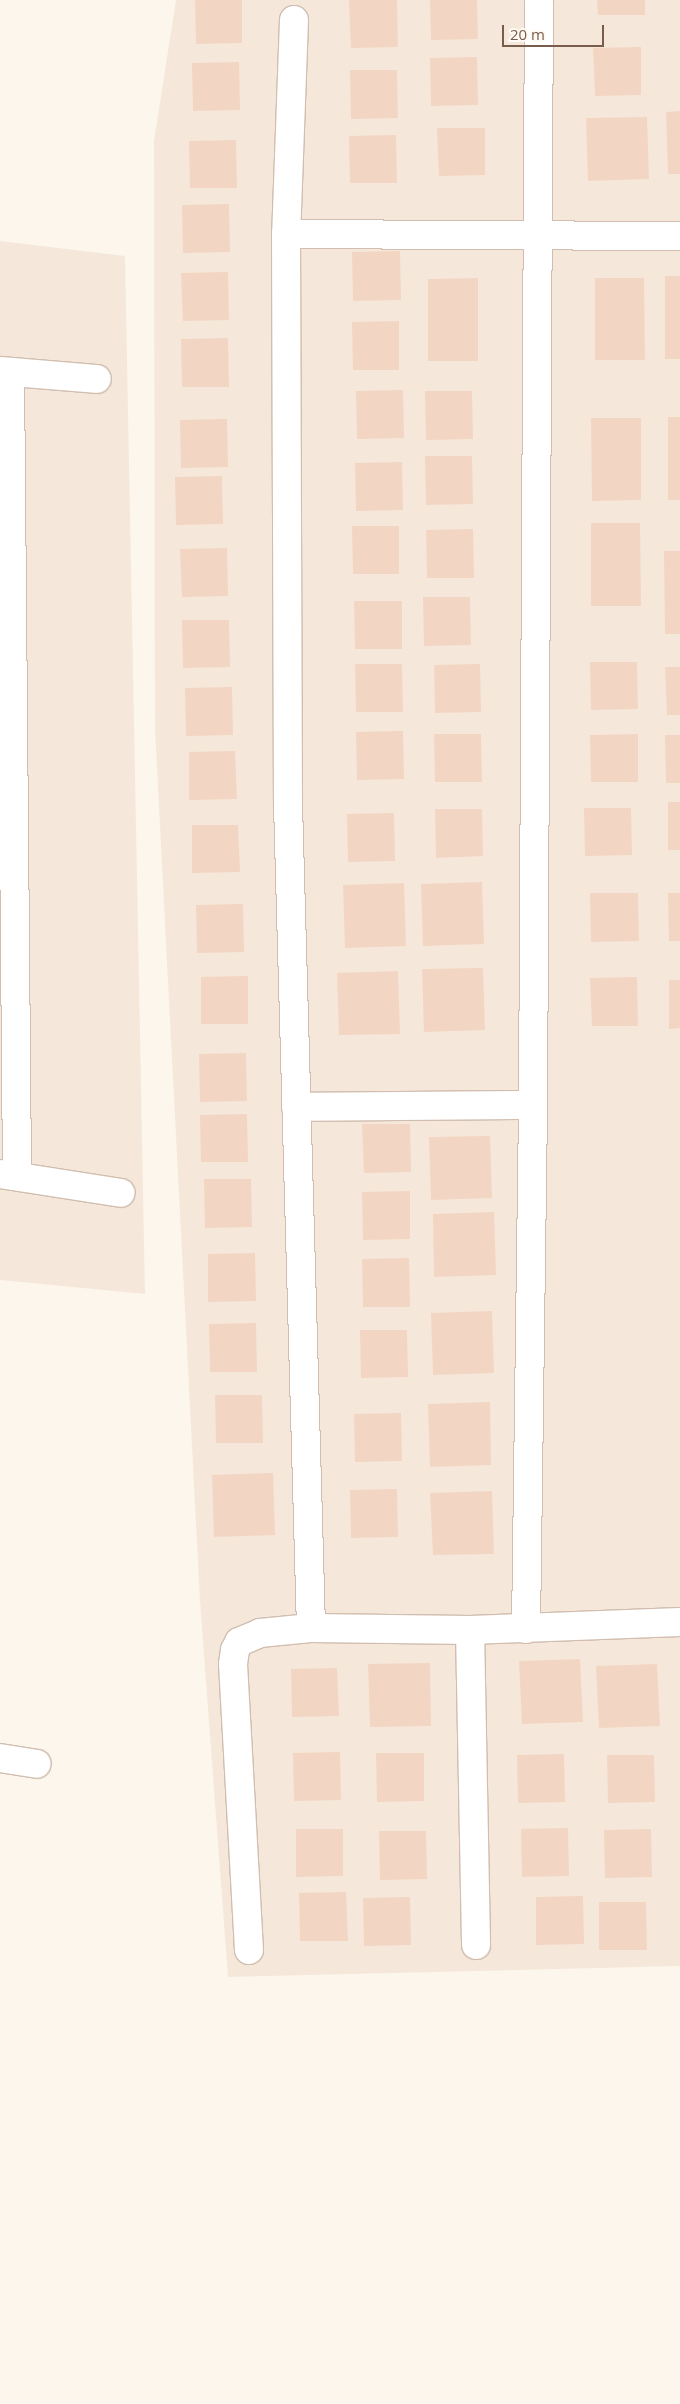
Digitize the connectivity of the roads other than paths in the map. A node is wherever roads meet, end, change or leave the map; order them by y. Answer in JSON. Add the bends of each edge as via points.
{"nodes":[{"id":1,"x":539,"y":2,"type":"dead end"},
{"id":2,"x":294,"y":20,"type":"dead end"},
{"id":3,"x":286,"y":234,"type":"junction"},
{"id":4,"x":536,"y":234,"type":"junction"},
{"id":5,"x":680,"y":236,"type":"edge"},
{"id":6,"x":5,"y":372,"type":"edge"},
{"id":7,"x":97,"y":379,"type":"dead end"},
{"id":8,"x":533,"y":1105,"type":"junction"},
{"id":9,"x":296,"y":1107,"type":"junction"},
{"id":10,"x":8,"y":1176,"type":"edge"},
{"id":11,"x":121,"y":1193,"type":"dead end"},
{"id":12,"x":680,"y":1622,"type":"edge"},
{"id":13,"x":311,"y":1628,"type":"junction"},
{"id":14,"x":526,"y":1629,"type":"junction"},
{"id":15,"x":470,"y":1630,"type":"junction"},
{"id":16,"x":0,"y":1758,"type":"edge"},
{"id":17,"x":37,"y":1764,"type":"dead end"},
{"id":18,"x":476,"y":1945,"type":"dead end"},
{"id":19,"x":250,"y":1950,"type":"dead end"}],
"edges":[{"from":1,"to":4,"type":"street"},
{"from":2,"to":3,"type":"street"},
{"from":3,"to":4,"type":"street"},
{"from":3,"to":9,"type":"street","via":[[288,804]]},
{"from":4,"to":5,"type":"street"},
{"from":4,"to":8,"type":"street"},
{"from":6,"to":7,"type":"street"},
{"from":6,"to":10,"type":"street"},
{"from":8,"to":9,"type":"street"},
{"from":8,"to":14,"type":"street"},
{"from":9,"to":13,"type":"street"},
{"from":10,"to":11,"type":"street"},
{"from":12,"to":14,"type":"street"},
{"from":13,"to":15,"type":"street"},
{"from":13,"to":19,"type":"street","via":[[250,1636],[239,1642],[235,1650],[233,1664]]},
{"from":14,"to":15,"type":"street"},
{"from":15,"to":18,"type":"street"},
{"from":16,"to":17,"type":"street"}]}
